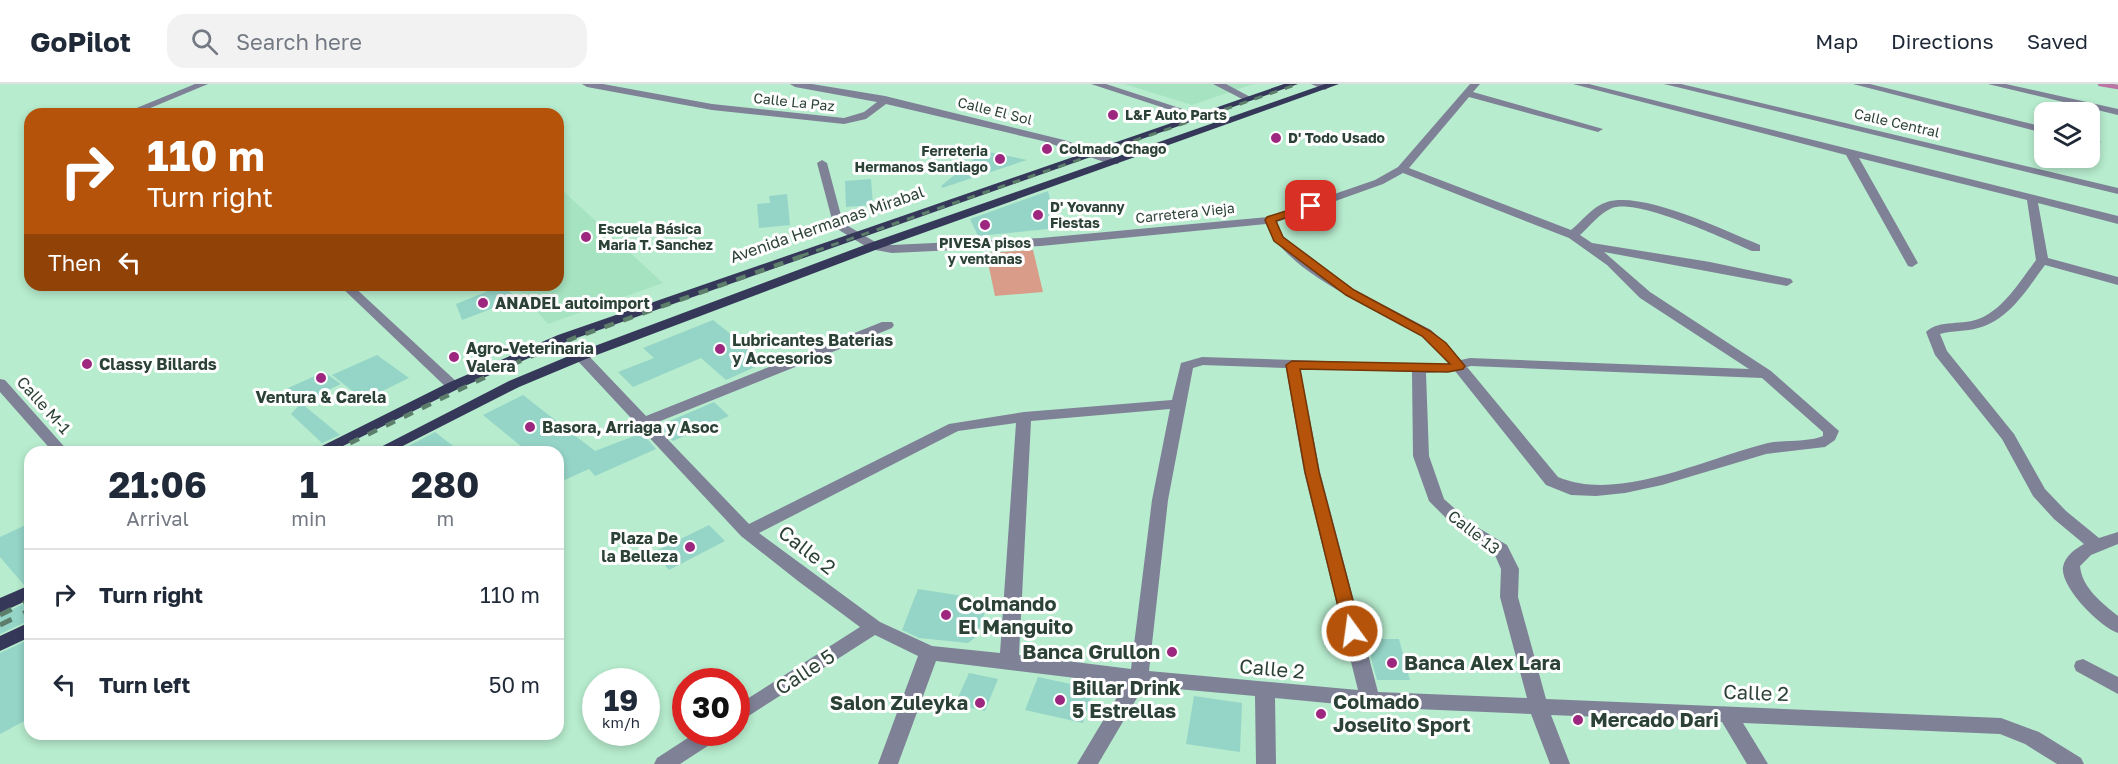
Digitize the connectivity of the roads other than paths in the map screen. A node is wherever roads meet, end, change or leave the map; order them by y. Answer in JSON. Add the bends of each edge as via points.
{"nodes":[{"id":1,"x":203,"y":84,"type":"edge"},
{"id":2,"x":587,"y":84,"type":"edge"},
{"id":3,"x":795,"y":84,"type":"edge"},
{"id":4,"x":1096,"y":84,"type":"edge"},
{"id":5,"x":1108,"y":84,"type":"edge"},
{"id":6,"x":1218,"y":84,"type":"edge"},
{"id":7,"x":1293,"y":84,"type":"edge"},
{"id":8,"x":1578,"y":84,"type":"edge"},
{"id":9,"x":1669,"y":84,"type":"edge"},
{"id":10,"x":1858,"y":84,"type":"edge"},
{"id":11,"x":1993,"y":84,"type":"edge"},
{"id":12,"x":1325,"y":85,"type":"edge"},
{"id":13,"x":1471,"y":89,"type":"edge"},
{"id":14,"x":885,"y":99,"type":"junction"},
{"id":15,"x":1249,"y":99,"type":"junction"},
{"id":16,"x":142,"y":108,"type":"edge"},
{"id":17,"x":1736,"y":112,"type":"junction"},
{"id":18,"x":2118,"y":112,"type":"edge"},
{"id":19,"x":1203,"y":115,"type":"junction"},
{"id":20,"x":2034,"y":127,"type":"edge"},
{"id":21,"x":1598,"y":129,"type":"dead end"},
{"id":22,"x":1094,"y":152,"type":"junction"},
{"id":23,"x":1850,"y":152,"type":"junction"},
{"id":24,"x":1114,"y":162,"type":"junction"},
{"id":25,"x":822,"y":163,"type":"dead end"},
{"id":26,"x":1402,"y":169,"type":"junction"},
{"id":27,"x":2118,"y":191,"type":"edge"},
{"id":28,"x":2032,"y":199,"type":"junction"},
{"id":29,"x":1270,"y":220,"type":"junction"},
{"id":30,"x":2118,"y":220,"type":"edge"},
{"id":31,"x":854,"y":235,"type":"junction"},
{"id":32,"x":1573,"y":235,"type":"junction"},
{"id":33,"x":1587,"y":245,"type":"junction"},
{"id":34,"x":874,"y":246,"type":"junction"},
{"id":35,"x":1756,"y":248,"type":"dead end"},
{"id":36,"x":2042,"y":260,"type":"junction"},
{"id":37,"x":1912,"y":263,"type":"dead end"},
{"id":38,"x":2118,"y":281,"type":"edge"},
{"id":39,"x":1787,"y":282,"type":"dead end"},
{"id":40,"x":351,"y":291,"type":"edge"},
{"id":41,"x":887,"y":325,"type":"dead end"},
{"id":42,"x":581,"y":356,"type":"junction"},
{"id":43,"x":1292,"y":365,"type":"junction"},
{"id":44,"x":1458,"y":366,"type":"junction"},
{"id":45,"x":1419,"y":369,"type":"junction"},
{"id":46,"x":1766,"y":374,"type":"junction"},
{"id":47,"x":0,"y":383,"type":"edge"},
{"id":48,"x":453,"y":386,"type":"junction"},
{"id":49,"x":1179,"y":404,"type":"junction"},
{"id":50,"x":1024,"y":417,"type":"junction"},
{"id":51,"x":644,"y":422,"type":"junction"},
{"id":52,"x":57,"y":446,"type":"edge"},
{"id":53,"x":329,"y":446,"type":"edge"},
{"id":54,"x":390,"y":446,"type":"edge"},
{"id":55,"x":747,"y":532,"type":"junction"},
{"id":56,"x":2118,"y":538,"type":"edge"},
{"id":57,"x":2097,"y":545,"type":"junction"},
{"id":58,"x":24,"y":594,"type":"edge"},
{"id":59,"x":0,"y":606,"type":"edge"},
{"id":60,"x":2118,"y":626,"type":"edge"},
{"id":61,"x":874,"y":627,"type":"junction"},
{"id":62,"x":24,"y":632,"type":"edge"},
{"id":63,"x":0,"y":644,"type":"edge"},
{"id":64,"x":929,"y":653,"type":"junction"},
{"id":65,"x":1010,"y":661,"type":"junction"},
{"id":66,"x":2083,"y":666,"type":"dead end"},
{"id":67,"x":1139,"y":678,"type":"junction"},
{"id":68,"x":2118,"y":686,"type":"edge"},
{"id":69,"x":1265,"y":691,"type":"junction"},
{"id":70,"x":1370,"y":699,"type":"junction"},
{"id":71,"x":750,"y":707,"type":"edge"},
{"id":72,"x":1539,"y":708,"type":"junction"},
{"id":73,"x":1728,"y":715,"type":"junction"},
{"id":74,"x":692,"y":746,"type":"edge"},
{"id":75,"x":2070,"y":761,"type":"edge"},
{"id":76,"x":664,"y":764,"type":"edge"},
{"id":77,"x":888,"y":764,"type":"edge"},
{"id":78,"x":1087,"y":764,"type":"edge"},
{"id":79,"x":1266,"y":764,"type":"edge"},
{"id":80,"x":1560,"y":764,"type":"edge"},
{"id":81,"x":1758,"y":764,"type":"edge"}],
"edges":[{"from":1,"to":16,"type":"street"},
{"from":2,"to":14,"type":"street","name":"Calle La Paz","via":[[712,107],[844,121],[868,115]]},
{"from":3,"to":14,"type":"street","name":"Calle El Sol"},
{"from":4,"to":19,"type":"street"},
{"from":5,"to":19,"type":"street"},
{"from":6,"to":15,"type":"street"},
{"from":7,"to":15,"type":"main road","name":"Avenida Hermanas Mirabal"},
{"from":8,"to":17,"type":"street"},
{"from":9,"to":17,"type":"street","name":"Calle Central"},
{"from":10,"to":20,"type":"street"},
{"from":11,"to":18,"type":"street"},
{"from":12,"to":24,"type":"main road"},
{"from":13,"to":21,"type":"street"},
{"from":13,"to":26,"type":"street","name":"Carretera Vieja"},
{"from":14,"to":22,"type":"street","name":"Calle El Sol"},
{"from":15,"to":19,"type":"main road","name":"Avenida Hermanas Mirabal"},
{"from":17,"to":23,"type":"street"},
{"from":17,"to":27,"type":"street","name":"Calle Central"},
{"from":19,"to":22,"type":"main road","name":"Avenida Hermanas Mirabal"},
{"from":22,"to":24,"type":"street","name":"Calle El Sol"},
{"from":22,"to":31,"type":"main road","name":"Avenida Hermanas Mirabal"},
{"from":23,"to":28,"type":"street"},
{"from":23,"to":37,"type":"street"},
{"from":24,"to":34,"type":"main road"},
{"from":25,"to":31,"type":"street","name":"Carretera Vieja","via":[[838,225]]},
{"from":26,"to":29,"type":"street","name":"Carretera Vieja","via":[[1379,182]]},
{"from":26,"to":32,"type":"street"},
{"from":28,"to":30,"type":"street"},
{"from":28,"to":36,"type":"street"},
{"from":29,"to":34,"type":"street","name":"Carretera Vieja","via":[[1041,242],[892,249]]},
{"from":29,"to":44,"type":"street","via":[[1278,238],[1297,255],[1350,293],[1426,333]]},
{"from":31,"to":34,"type":"street","name":"Carretera Vieja"},
{"from":31,"to":48,"type":"main road","name":"Avenida Hermanas Mirabal","via":[[563,338]]},
{"from":32,"to":33,"type":"street"},
{"from":32,"to":35,"type":"street","via":[[1609,206],[1624,204],[1681,218]]},
{"from":33,"to":39,"type":"street"},
{"from":33,"to":46,"type":"street","via":[[1645,295]]},
{"from":34,"to":42,"type":"main road"},
{"from":36,"to":38,"type":"street"},
{"from":36,"to":57,"type":"street","via":[[2005,307],[1988,320],[1940,329],[1933,332],[1934,340],[2009,437],[2038,492]]},
{"from":40,"to":48,"type":"street"},
{"from":41,"to":51,"type":"street"},
{"from":42,"to":51,"type":"street","name":"Calle 2"},
{"from":42,"to":54,"type":"main road"},
{"from":43,"to":45,"type":"street"},
{"from":43,"to":49,"type":"street","via":[[1191,363],[1186,366]]},
{"from":43,"to":70,"type":"street","via":[[1312,472]]},
{"from":44,"to":45,"type":"street"},
{"from":44,"to":46,"type":"street","via":[[1470,362]]},
{"from":44,"to":46,"type":"street","via":[[1551,481],[1577,492],[1625,488],[1766,448],[1825,442],[1831,431]]},
{"from":45,"to":72,"type":"street","name":"Calle 13","via":[[1420,456],[1437,501],[1466,528],[1501,549],[1510,568],[1509,597]]},
{"from":47,"to":52,"type":"street","name":"Calle M-1"},
{"from":48,"to":53,"type":"main road","name":"Avenida Hermanas Mirabal"},
{"from":49,"to":50,"type":"street"},
{"from":49,"to":67,"type":"street","via":[[1160,500]]},
{"from":50,"to":55,"type":"street","via":[[954,427]]},
{"from":50,"to":65,"type":"street"},
{"from":51,"to":55,"type":"street","name":"Calle 2"},
{"from":55,"to":61,"type":"street","name":"Calle 2"},
{"from":56,"to":57,"type":"street"},
{"from":57,"to":60,"type":"street","via":[[2075,558],[2071,568],[2073,580],[2097,609]]},
{"from":58,"to":59,"type":"main road"},
{"from":61,"to":64,"type":"street","name":"Calle 2"},
{"from":61,"to":71,"type":"street","name":"Calle 5"},
{"from":62,"to":63,"type":"main road"},
{"from":64,"to":65,"type":"street","name":"Calle 2"},
{"from":64,"to":77,"type":"street"},
{"from":65,"to":67,"type":"street","name":"Calle 2"},
{"from":66,"to":68,"type":"street"},
{"from":67,"to":69,"type":"street","name":"Calle 2"},
{"from":67,"to":78,"type":"street"},
{"from":69,"to":70,"type":"street","name":"Calle 2"},
{"from":69,"to":79,"type":"street"},
{"from":70,"to":72,"type":"street","name":"Calle 2"},
{"from":72,"to":73,"type":"street","name":"Calle 2"},
{"from":72,"to":80,"type":"street","name":"Calle 13"},
{"from":73,"to":75,"type":"street","name":"Calle 2","via":[[2001,726],[2032,738]]},
{"from":73,"to":81,"type":"street"},
{"from":74,"to":76,"type":"street"}]}
